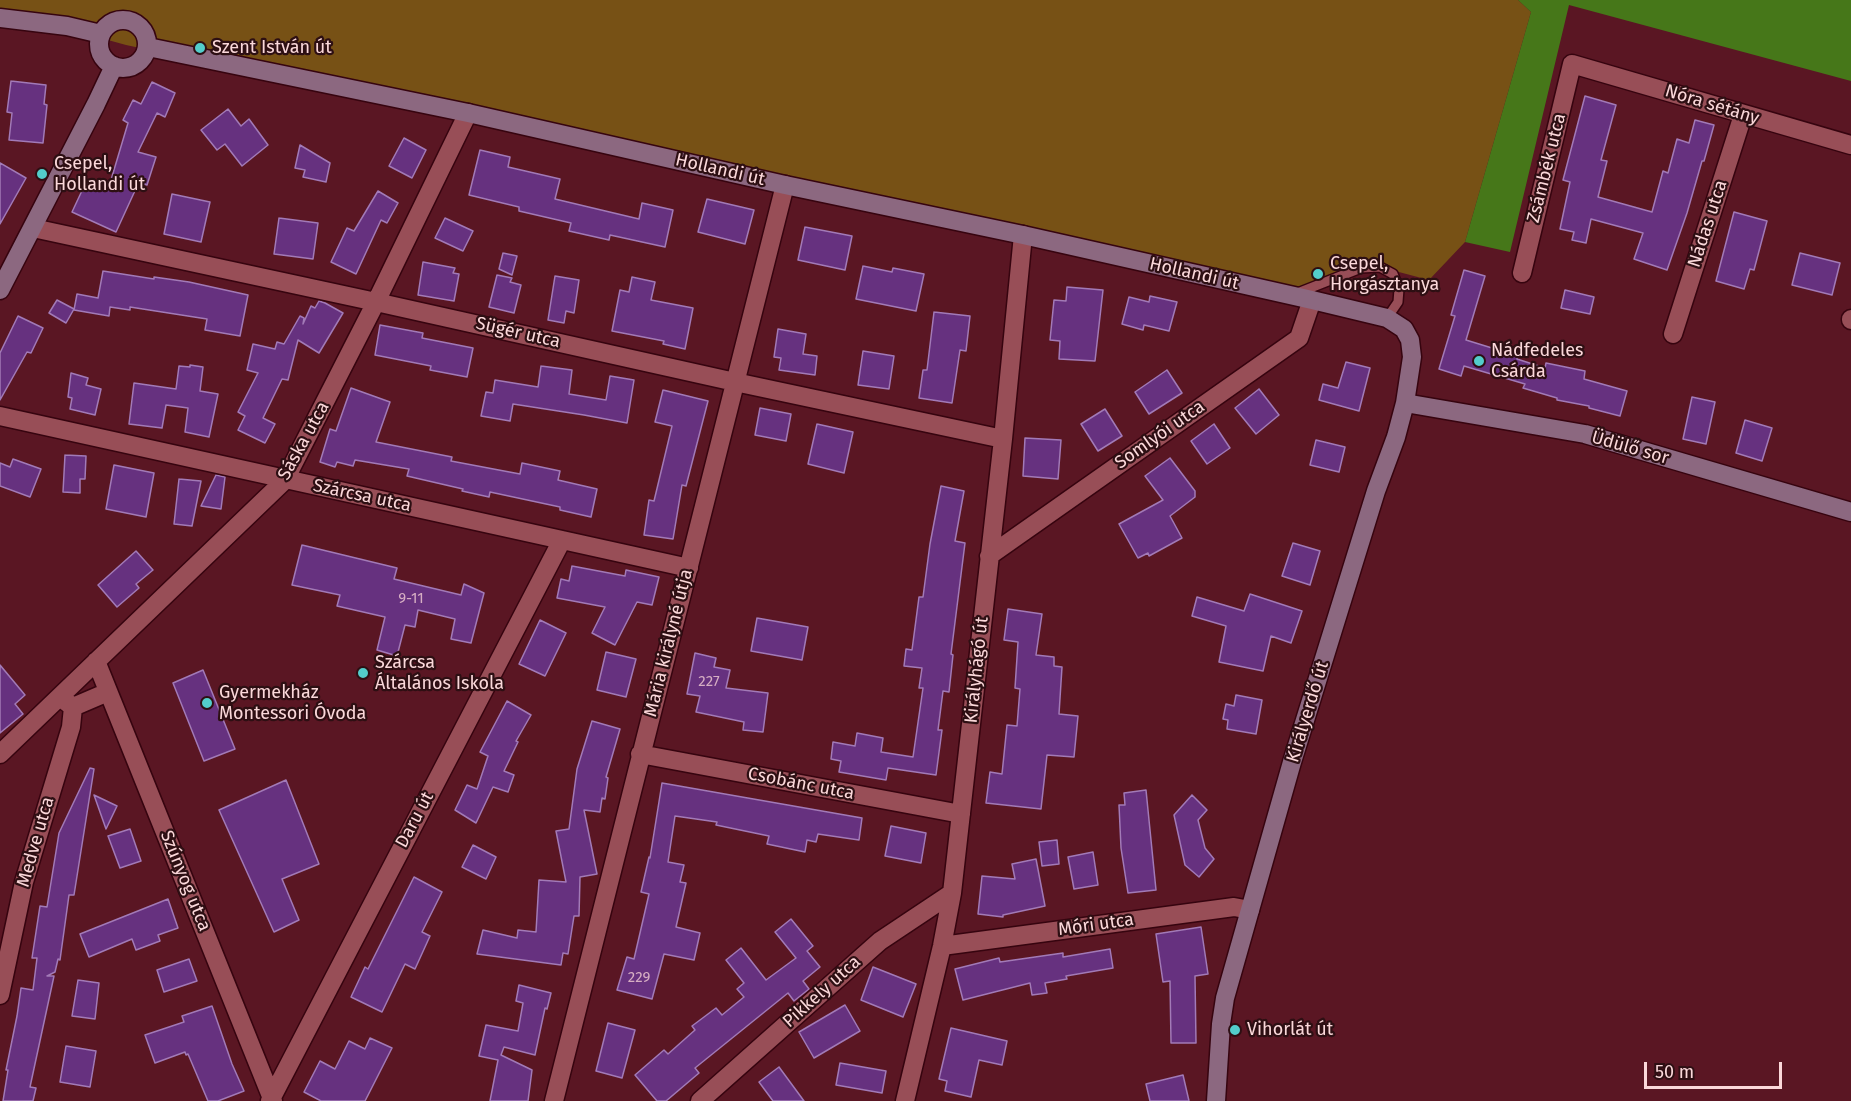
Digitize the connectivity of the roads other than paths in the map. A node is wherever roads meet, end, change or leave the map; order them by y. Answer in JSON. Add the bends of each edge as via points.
{"nodes":[{"id":1,"x":0,"y":18,"type":"edge"},
{"id":2,"x":101,"y":34,"type":"junction"},
{"id":3,"x":148,"y":47,"type":"junction"},
{"id":4,"x":1572,"y":64,"type":"joint"},
{"id":5,"x":114,"y":66,"type":"junction"},
{"id":6,"x":468,"y":113,"type":"junction"},
{"id":7,"x":1743,"y":115,"type":"junction"},
{"id":8,"x":1851,"y":145,"type":"edge"},
{"id":9,"x":785,"y":185,"type":"junction"},
{"id":10,"x":33,"y":228,"type":"junction"},
{"id":11,"x":1023,"y":235,"type":"junction"},
{"id":12,"x":1522,"y":273,"type":"dead end"},
{"id":13,"x":0,"y":290,"type":"edge"},
{"id":14,"x":1290,"y":296,"type":"junction"},
{"id":15,"x":1312,"y":300,"type":"junction"},
{"id":16,"x":376,"y":302,"type":"junction"},
{"id":17,"x":1387,"y":318,"type":"junction"},
{"id":18,"x":1404,"y":329,"type":"joint"},
{"id":19,"x":1673,"y":334,"type":"dead end"},
{"id":20,"x":735,"y":382,"type":"junction"},
{"id":21,"x":1405,"y":403,"type":"junction"},
{"id":22,"x":0,"y":416,"type":"edge"},
{"id":23,"x":1003,"y":438,"type":"junction"},
{"id":24,"x":285,"y":480,"type":"junction"},
{"id":25,"x":1851,"y":512,"type":"edge"},
{"id":26,"x":562,"y":540,"type":"junction"},
{"id":27,"x":989,"y":556,"type":"junction"},
{"id":28,"x":689,"y":567,"type":"junction"},
{"id":29,"x":96,"y":662,"type":"junction"},
{"id":30,"x":108,"y":692,"type":"junction"},
{"id":31,"x":66,"y":702,"type":"junction"},
{"id":32,"x":0,"y":754,"type":"edge"},
{"id":33,"x":640,"y":754,"type":"junction"},
{"id":34,"x":962,"y":814,"type":"junction"},
{"id":35,"x":951,"y":893,"type":"junction"},
{"id":36,"x":1250,"y":910,"type":"junction"},
{"id":37,"x":942,"y":946,"type":"junction"},
{"id":38,"x":0,"y":994,"type":"edge"},
{"id":39,"x":272,"y":1099,"type":"edge"},
{"id":40,"x":554,"y":1101,"type":"edge"},
{"id":41,"x":700,"y":1101,"type":"edge"},
{"id":42,"x":905,"y":1101,"type":"edge"},
{"id":43,"x":1216,"y":1101,"type":"edge"}],
"edges":[{"from":1,"to":2,"type":"street"},
{"from":2,"to":3,"type":"street","via":[[115,20],[127,19],[143,29]]},
{"from":2,"to":5,"type":"street","via":[[99,50]]},
{"from":3,"to":5,"type":"street","via":[[136,65]]},
{"from":3,"to":6,"type":"street","name":"Hollandi út"},
{"from":4,"to":7,"type":"street","name":"Nóra sétány"},
{"from":4,"to":12,"type":"street","name":"Zsámbék utca"},
{"from":5,"to":10,"type":"street"},
{"from":6,"to":9,"type":"street","name":"Hollandi út"},
{"from":6,"to":16,"type":"street","name":"Sáska utca"},
{"from":7,"to":8,"type":"street","name":"Nóra sétány"},
{"from":7,"to":19,"type":"street","name":"Nádas utca"},
{"from":9,"to":11,"type":"street","name":"Hollandi út"},
{"from":9,"to":20,"type":"street","name":"Mária királyné útja"},
{"from":10,"to":13,"type":"street"},
{"from":10,"to":16,"type":"street","name":"Sügér utca"},
{"from":11,"to":14,"type":"street","name":"Hollandi út"},
{"from":11,"to":23,"type":"street","name":"Királyhágó út"},
{"from":14,"to":15,"type":"street","name":"Hollandi út"},
{"from":14,"to":17,"type":"lane","via":[[1361,268],[1380,267],[1393,274],[1399,289],[1398,302]]},
{"from":15,"to":17,"type":"street","name":"Hollandi út"},
{"from":15,"to":27,"type":"street","name":"Somlyói utca","via":[[1299,338]]},
{"from":16,"to":20,"type":"street","name":"Sügér utca"},
{"from":16,"to":24,"type":"street","name":"Sáska utca"},
{"from":17,"to":18,"type":"street","name":"Hollandi út"},
{"from":18,"to":21,"type":"street","name":"Királyerdő út","via":[[1412,357]]},
{"from":20,"to":23,"type":"street","name":"Sügér utca"},
{"from":20,"to":28,"type":"street","name":"Mária királyné útja"},
{"from":21,"to":25,"type":"street","name":"Üdülő sor","via":[[1585,434]]},
{"from":21,"to":36,"type":"street","name":"Királyerdő út","via":[[1292,762]]},
{"from":22,"to":24,"type":"street","name":"Szárcsa utca"},
{"from":23,"to":27,"type":"street","name":"Királyhágó út"},
{"from":24,"to":26,"type":"street","name":"Szárcsa utca"},
{"from":24,"to":29,"type":"street","name":"Sáska utca"},
{"from":26,"to":28,"type":"street","name":"Szárcsa utca"},
{"from":26,"to":39,"type":"street","name":"Daru út"},
{"from":27,"to":34,"type":"street","name":"Királyhágó út"},
{"from":28,"to":33,"type":"street","name":"Mária királyné útja"},
{"from":29,"to":30,"type":"street","name":"Szúnyog utca"},
{"from":29,"to":31,"type":"street","name":"Sáska utca"},
{"from":30,"to":31,"type":"street"},
{"from":30,"to":39,"type":"street","name":"Szúnyog utca"},
{"from":31,"to":32,"type":"street","name":"Sáska utca"},
{"from":31,"to":38,"type":"street","name":"Medve utca","via":[[71,727],[24,882]]},
{"from":33,"to":34,"type":"street","name":"Csobánc utca"},
{"from":33,"to":40,"type":"street","name":"Mária királyné útja"},
{"from":34,"to":35,"type":"street","name":"Királyhágó út"},
{"from":35,"to":37,"type":"street","name":"Királyhágó út"},
{"from":35,"to":41,"type":"street","name":"Pikkely utca","via":[[880,941]]},
{"from":36,"to":37,"type":"street","name":"Móri utca","via":[[1234,907]]},
{"from":36,"to":43,"type":"street","name":"Királyerdő út","via":[[1225,998]]},
{"from":37,"to":42,"type":"street","name":"Királyhágó út"}]}
